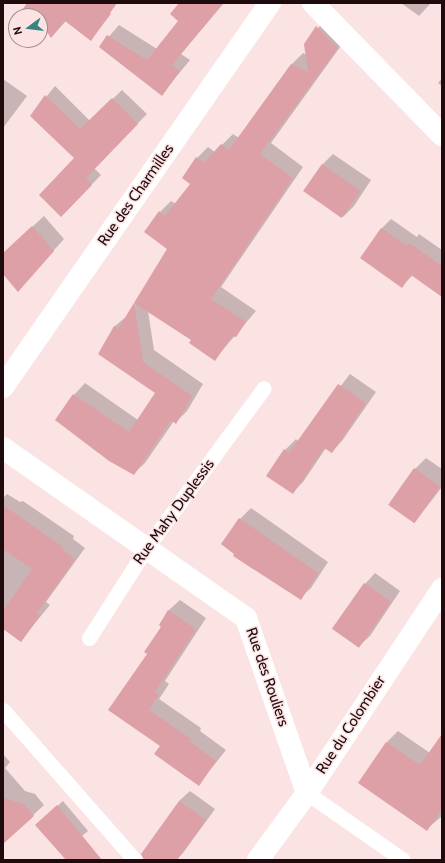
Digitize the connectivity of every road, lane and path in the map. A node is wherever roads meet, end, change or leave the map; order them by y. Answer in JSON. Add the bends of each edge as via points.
{"nodes":[{"id":1,"x":270,"y":3,"type":"edge"},
{"id":2,"x":313,"y":3,"type":"edge"},
{"id":3,"x":442,"y":135,"type":"edge"},
{"id":4,"x":3,"y":387,"type":"edge"},
{"id":5,"x":264,"y":388,"type":"dead end"},
{"id":6,"x":3,"y":448,"type":"edge"},
{"id":7,"x":147,"y":547,"type":"junction"},
{"id":8,"x":442,"y":589,"type":"edge"},
{"id":9,"x":89,"y":638,"type":"dead end"},
{"id":10,"x":3,"y":710,"type":"edge"},
{"id":11,"x":307,"y":793,"type":"junction"},
{"id":12,"x":135,"y":860,"type":"edge"},
{"id":13,"x":258,"y":860,"type":"edge"},
{"id":14,"x":402,"y":860,"type":"edge"}],
"edges":[{"from":1,"to":4,"type":"street","name":"Rue des Charmilles"},
{"from":2,"to":3,"type":"street"},
{"from":5,"to":7,"type":"lane","name":"Rue Mahy Duplessis"},
{"from":6,"to":7,"type":"street","name":"Rue des Rouliers"},
{"from":7,"to":9,"type":"lane","name":"Rue Mahy Duplessis"},
{"from":7,"to":11,"type":"street","name":"Rue des Rouliers","via":[[246,618]]},
{"from":8,"to":11,"type":"street","name":"Rue du Colombier"},
{"from":10,"to":12,"type":"lane"},
{"from":11,"to":13,"type":"street","name":"Rue du Colombier"},
{"from":11,"to":14,"type":"lane"}]}
